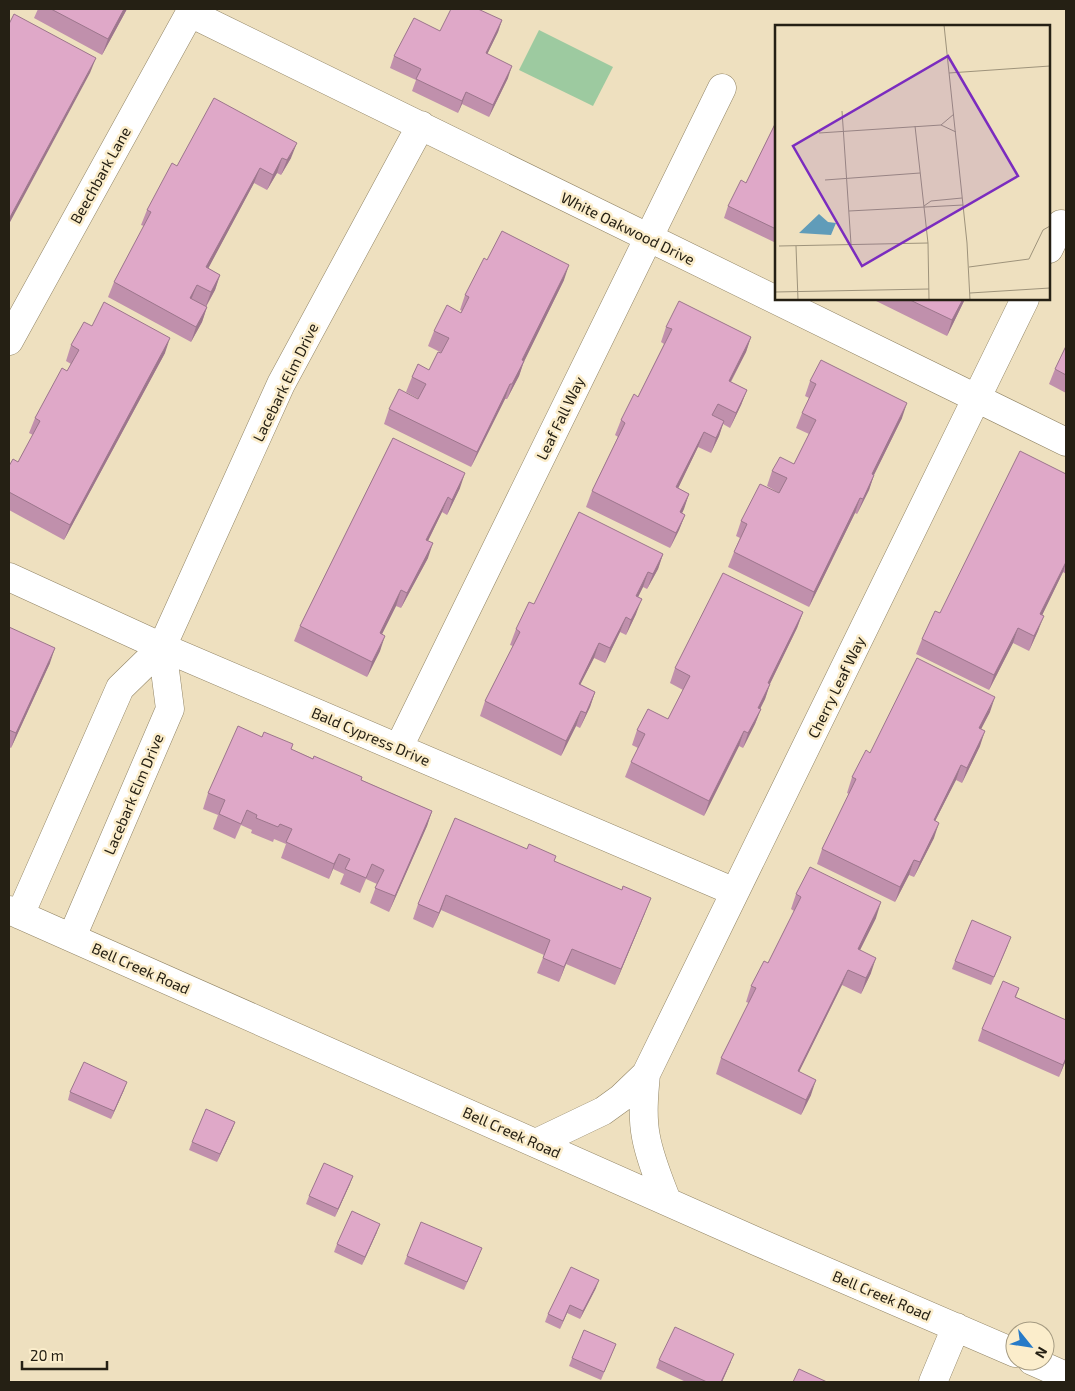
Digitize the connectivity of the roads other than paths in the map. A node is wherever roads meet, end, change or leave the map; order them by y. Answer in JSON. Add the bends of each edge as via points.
{"nodes":[{"id":1,"x":191,"y":11,"type":"edge"},
{"id":2,"x":722,"y":88,"type":"dead end"},
{"id":3,"x":421,"y":125,"type":"junction"},
{"id":4,"x":1061,"y":224,"type":"dead end"},
{"id":5,"x":648,"y":238,"type":"junction"},
{"id":6,"x":1050,"y":247,"type":"edge"},
{"id":7,"x":1025,"y":300,"type":"edge"},
{"id":8,"x":9,"y":341,"type":"edge"},
{"id":9,"x":976,"y":399,"type":"junction"},
{"id":10,"x":1066,"y":442,"type":"edge"},
{"id":11,"x":9,"y":577,"type":"edge"},
{"id":12,"x":162,"y":647,"type":"junction"},
{"id":13,"x":399,"y":747,"type":"junction"},
{"id":14,"x":735,"y":892,"type":"junction"},
{"id":15,"x":15,"y":912,"type":"edge"},
{"id":16,"x":72,"y":937,"type":"junction"},
{"id":17,"x":646,"y":1074,"type":"junction"},
{"id":18,"x":536,"y":1143,"type":"junction"},
{"id":19,"x":667,"y":1201,"type":"junction"},
{"id":20,"x":956,"y":1327,"type":"junction"},
{"id":21,"x":1005,"y":1349,"type":"edge"},
{"id":22,"x":933,"y":1382,"type":"edge"}],
"edges":[{"from":1,"to":3,"type":"street","name":"White Oakwood Drive"},
{"from":1,"to":8,"type":"street","name":"Beechbark Lane"},
{"from":2,"to":5,"type":"street","name":"Leaf Fall Way"},
{"from":3,"to":5,"type":"street","name":"White Oakwood Drive"},
{"from":3,"to":12,"type":"street","name":"Lacebark Elm Drive","via":[[281,384]]},
{"from":4,"to":6,"type":"street"},
{"from":5,"to":9,"type":"street","name":"White Oakwood Drive"},
{"from":5,"to":13,"type":"street","name":"Leaf Fall Way"},
{"from":7,"to":9,"type":"street","name":"Cherry Leaf Way"},
{"from":9,"to":10,"type":"street","name":"White Oakwood Drive"},
{"from":9,"to":14,"type":"street","name":"Cherry Leaf Way"},
{"from":11,"to":12,"type":"street","name":"Bald Cypress Drive"},
{"from":12,"to":13,"type":"street","name":"Bald Cypress Drive"},
{"from":12,"to":15,"type":"street","name":"Lacebark Elm Drive","via":[[120,688]]},
{"from":12,"to":16,"type":"street","name":"Lacebark Elm Drive","via":[[170,709]]},
{"from":13,"to":14,"type":"street","name":"Bald Cypress Drive"},
{"from":14,"to":17,"type":"street","name":"Cherry Leaf Way"},
{"from":15,"to":16,"type":"street","name":"Bell Creek Road"},
{"from":16,"to":18,"type":"street","name":"Bell Creek Road"},
{"from":17,"to":18,"type":"street","name":"Cherry Leaf Way","via":[[603,1111]]},
{"from":17,"to":19,"type":"street","name":"Cherry Leaf Way","via":[[646,1136],[652,1163]]},
{"from":18,"to":19,"type":"street","name":"Bell Creek Road"},
{"from":19,"to":20,"type":"street","name":"Bell Creek Road"},
{"from":20,"to":21,"type":"street","name":"Bell Creek Road"},
{"from":20,"to":22,"type":"street"}]}
